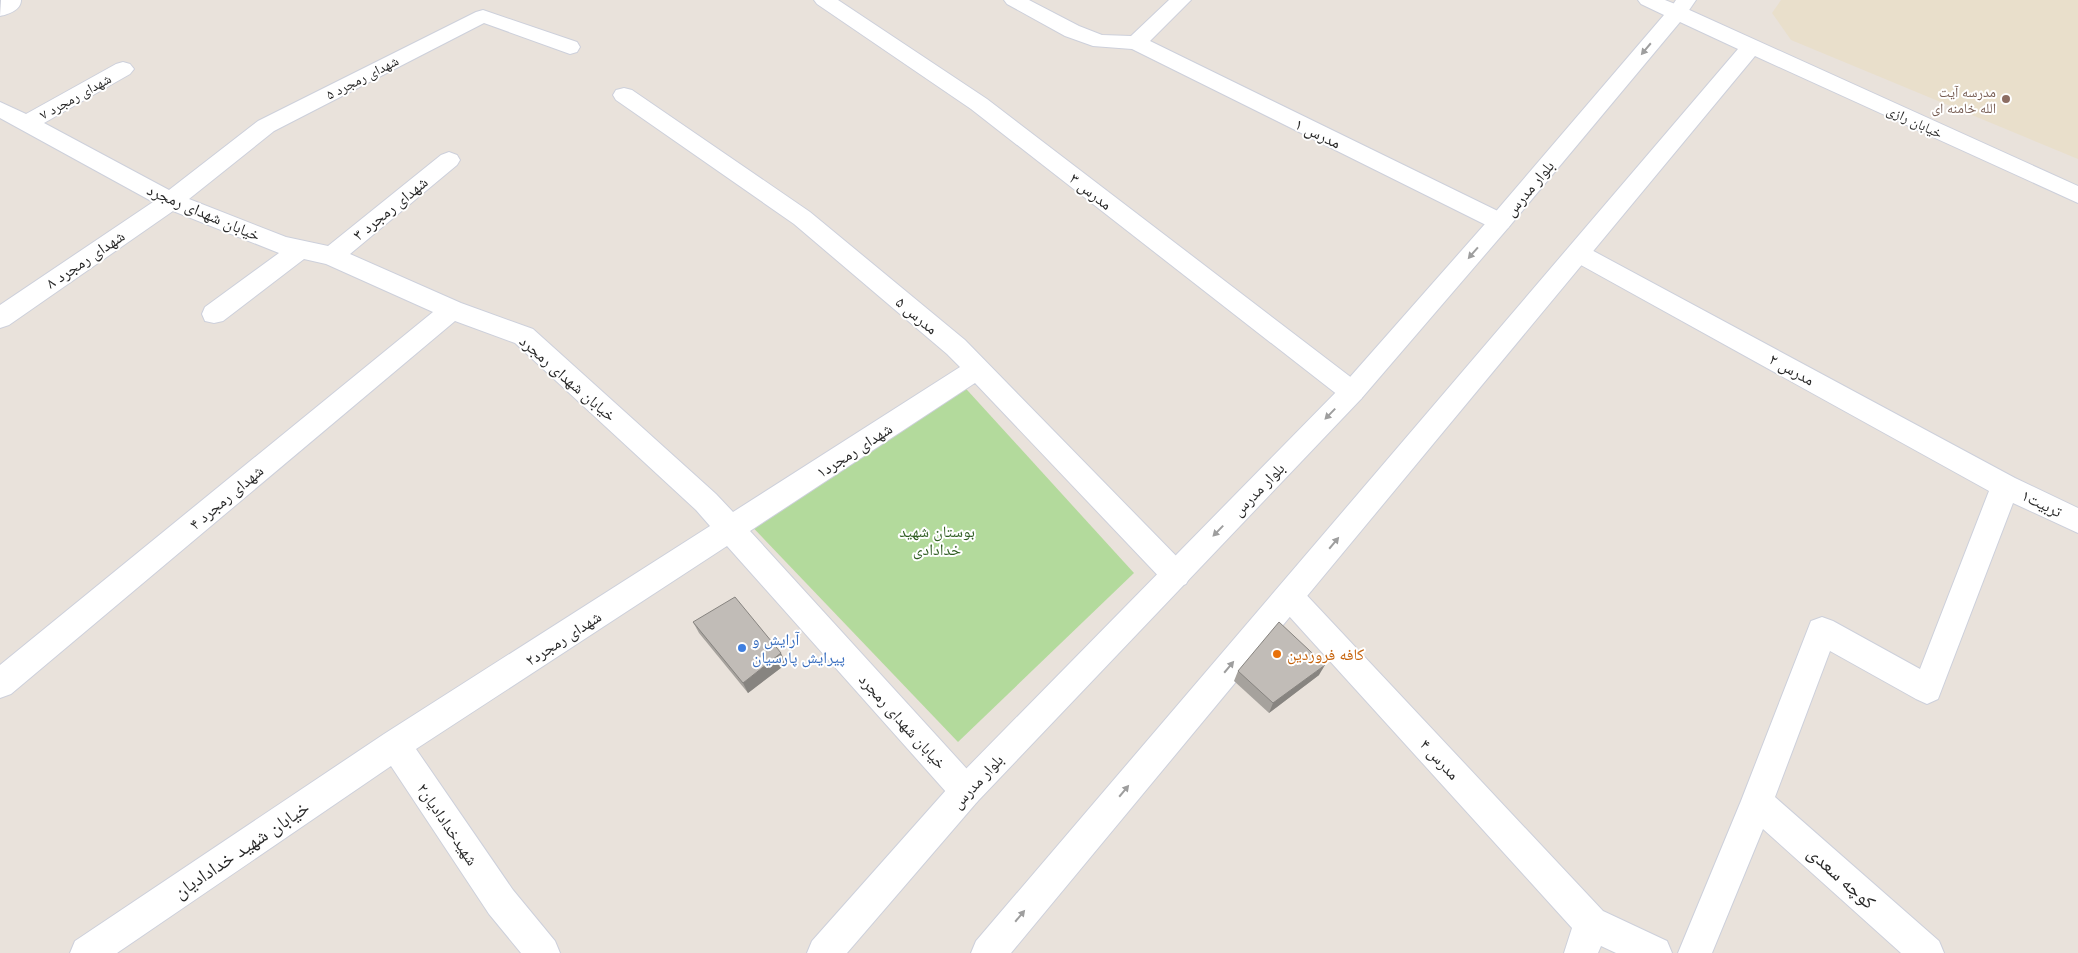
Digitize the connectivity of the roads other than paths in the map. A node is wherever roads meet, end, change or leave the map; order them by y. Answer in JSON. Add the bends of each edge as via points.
{"nodes":[{"id":1,"x":824,"y":0,"type":"edge"},
{"id":2,"x":1014,"y":0,"type":"edge"},
{"id":3,"x":1181,"y":0,"type":"edge"},
{"id":4,"x":1648,"y":0,"type":"edge"},
{"id":5,"x":1682,"y":6,"type":"edge"},
{"id":6,"x":1136,"y":43,"type":"junction"},
{"id":7,"x":1752,"y":46,"type":"junction"},
{"id":8,"x":570,"y":47,"type":"dead end"},
{"id":9,"x":123,"y":69,"type":"dead end"},
{"id":10,"x":624,"y":95,"type":"dead end"},
{"id":11,"x":10,"y":117,"type":"edge"},
{"id":12,"x":448,"y":160,"type":"dead end"},
{"id":13,"x":2078,"y":195,"type":"edge"},
{"id":14,"x":171,"y":201,"type":"junction"},
{"id":15,"x":1500,"y":222,"type":"junction"},
{"id":16,"x":299,"y":250,"type":"junction"},
{"id":17,"x":1578,"y":253,"type":"junction"},
{"id":18,"x":332,"y":256,"type":"junction"},
{"id":19,"x":452,"y":310,"type":"junction"},
{"id":20,"x":214,"y":314,"type":"dead end"},
{"id":21,"x":0,"y":318,"type":"edge"},
{"id":22,"x":977,"y":369,"type":"junction"},
{"id":23,"x":1352,"y":392,"type":"junction"},
{"id":24,"x":2005,"y":486,"type":"junction"},
{"id":25,"x":2078,"y":521,"type":"edge"},
{"id":26,"x":730,"y":530,"type":"junction"},
{"id":27,"x":1176,"y":575,"type":"junction"},
{"id":28,"x":1289,"y":596,"type":"junction"},
{"id":29,"x":0,"y":684,"type":"edge"},
{"id":30,"x":395,"y":745,"type":"junction"},
{"id":31,"x":966,"y":791,"type":"junction"},
{"id":32,"x":1757,"y":802,"type":"junction"},
{"id":33,"x":1586,"y":938,"type":"edge"},
{"id":34,"x":87,"y":953,"type":"edge"},
{"id":35,"x":543,"y":953,"type":"edge"},
{"id":36,"x":824,"y":953,"type":"edge"},
{"id":37,"x":988,"y":953,"type":"edge"},
{"id":38,"x":1656,"y":953,"type":"edge"},
{"id":39,"x":1695,"y":953,"type":"edge"},
{"id":40,"x":1927,"y":953,"type":"edge"}],
"edges":[{"from":1,"to":23,"type":"street","name":"مدرس ۳","via":[[979,104]]},
{"from":2,"to":6,"type":"street","via":[[1072,31],[1100,41]]},
{"from":3,"to":6,"type":"street"},
{"from":4,"to":5,"type":"street","name":"خیابان رازی"},
{"from":5,"to":7,"type":"street","name":"خیابان رازی"},
{"from":5,"to":15,"type":"street","name":"بلوار مدرس","one_way":true},
{"from":6,"to":15,"type":"street","name":"مدرس ۱"},
{"from":7,"to":13,"type":"street","name":"خیابان رازی"},
{"from":7,"to":17,"type":"street"},
{"from":8,"to":14,"type":"street","name":"شهدای رمجرد ۵","via":[[483,16],[266,126]]},
{"from":9,"to":11,"type":"street","name":"شهدای رمجرد ۷"},
{"from":10,"to":22,"type":"street","name":"مدرس ۵","via":[[802,218],[956,347]]},
{"from":11,"to":14,"type":"street","name":"خیابان شهدای رمجرد"},
{"from":12,"to":18,"type":"street","name":"شهدای رمجرد ۳"},
{"from":14,"to":16,"type":"street","name":"خیابان شهدای رمجرد"},
{"from":14,"to":21,"type":"street","name":"شهدای رمجرد ۸"},
{"from":15,"to":23,"type":"street","name":"بلوار مدرس","one_way":true},
{"from":16,"to":18,"type":"street","name":"خیابان شهدای رمجرد"},
{"from":16,"to":20,"type":"street"},
{"from":17,"to":24,"type":"street","name":"مدرس ۲"},
{"from":28,"to":17,"type":"street","one_way":true},
{"from":18,"to":19,"type":"street","name":"خیابان شهدای رمجرد"},
{"from":19,"to":26,"type":"street","name":"خیابان شهدای رمجرد","via":[[524,336],[706,502]]},
{"from":19,"to":29,"type":"street","name":"شهدای رمجرد ۴"},
{"from":22,"to":26,"type":"street","name":"شهدای رمجرد۱"},
{"from":22,"to":27,"type":"street","name":"مدرس ۵"},
{"from":23,"to":27,"type":"street","name":"بلوار مدرس","one_way":true},
{"from":24,"to":25,"type":"street","name":"تربیت۱"},
{"from":24,"to":32,"type":"street","via":[[1927,689],[1822,631]]},
{"from":26,"to":30,"type":"street","name":"شهدای رمجرد۲"},
{"from":26,"to":31,"type":"street","name":"خیابان شهدای رمجرد"},
{"from":27,"to":31,"type":"street","name":"بلوار مدرس"},
{"from":28,"to":33,"type":"street","name":"مدرس ۴"},
{"from":37,"to":28,"type":"street","one_way":true},
{"from":30,"to":34,"type":"street","name":"خیابان شهید خدادادیان"},
{"from":30,"to":35,"type":"street","name":"شهیدخدادادیان۲","via":[[501,902]]},
{"from":31,"to":36,"type":"street","name":"بلوار مدرس"},
{"from":32,"to":39,"type":"street"},
{"from":32,"to":40,"type":"street","name":"کوچه سعدی"},
{"from":33,"to":38,"type":"street"}]}
